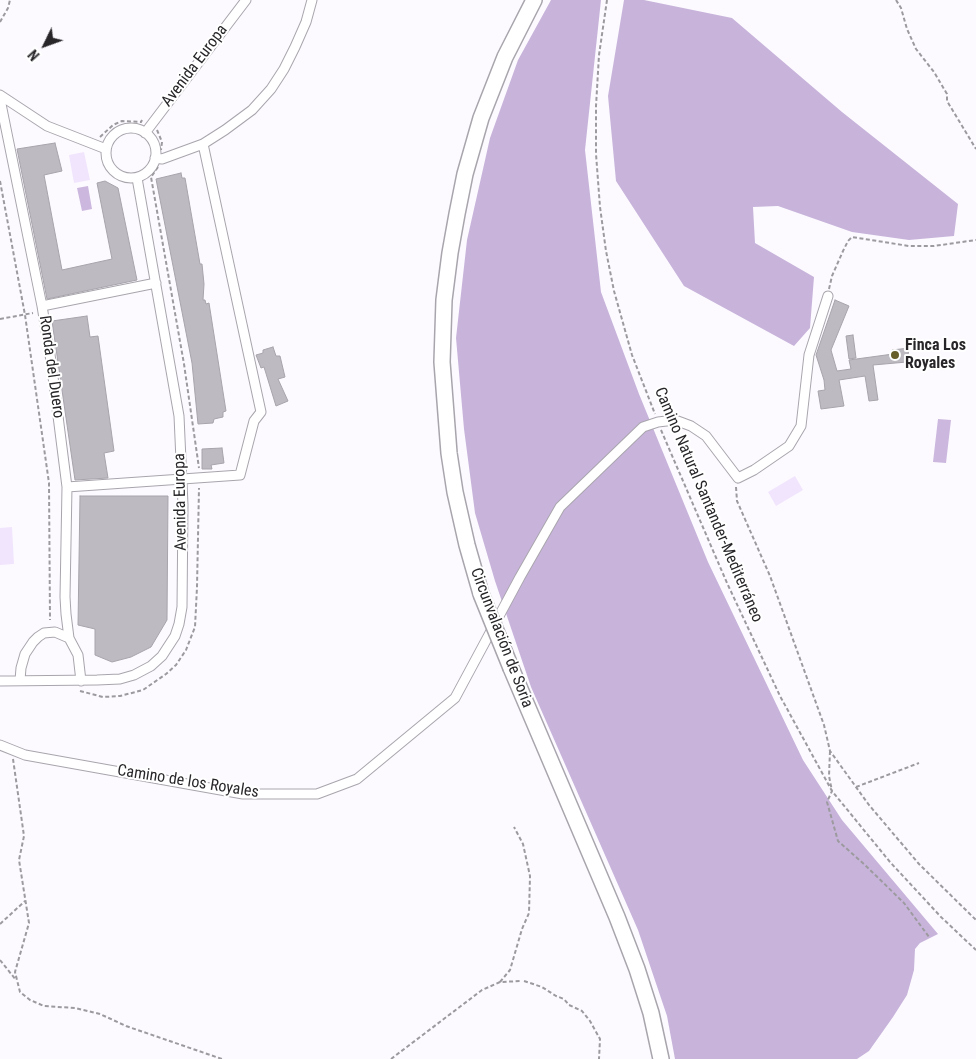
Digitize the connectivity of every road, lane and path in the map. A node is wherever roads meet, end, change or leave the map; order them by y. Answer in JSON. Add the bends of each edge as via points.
{"nodes":[{"id":1,"x":10,"y":0,"type":"edge"},
{"id":2,"x":246,"y":0,"type":"edge"},
{"id":3,"x":312,"y":0,"type":"edge"},
{"id":4,"x":534,"y":0,"type":"edge"},
{"id":5,"x":607,"y":0,"type":"edge"},
{"id":6,"x":896,"y":0,"type":"edge"},
{"id":7,"x":0,"y":22,"type":"edge"},
{"id":8,"x":0,"y":95,"type":"edge"},
{"id":9,"x":0,"y":100,"type":"edge"},
{"id":10,"x":151,"y":124,"type":"junction"},
{"id":11,"x":145,"y":133,"type":"junction"},
{"id":12,"x":98,"y":138,"type":"dead end"},
{"id":13,"x":202,"y":144,"type":"junction"},
{"id":14,"x":106,"y":149,"type":"junction"},
{"id":15,"x":976,"y":149,"type":"edge"},
{"id":16,"x":155,"y":158,"type":"junction"},
{"id":17,"x":137,"y":178,"type":"junction"},
{"id":18,"x":0,"y":181,"type":"edge"},
{"id":19,"x":976,"y":240,"type":"edge"},
{"id":20,"x":156,"y":283,"type":"junction"},
{"id":21,"x":828,"y":296,"type":"joint"},
{"id":22,"x":42,"y":306,"type":"junction"},
{"id":23,"x":658,"y":422,"type":"junction"},
{"id":24,"x":738,"y":478,"type":"junction"},
{"id":25,"x":182,"y":480,"type":"junction"},
{"id":26,"x":67,"y":487,"type":"junction"},
{"id":27,"x":50,"y":620,"type":"dead end"},
{"id":28,"x":69,"y":638,"type":"junction"},
{"id":29,"x":20,"y":680,"type":"junction"},
{"id":30,"x":0,"y":681,"type":"edge"},
{"id":31,"x":81,"y":681,"type":"junction"},
{"id":32,"x":0,"y":745,"type":"edge"},
{"id":33,"x":12,"y":750,"type":"junction"},
{"id":34,"x":830,"y":751,"type":"junction"},
{"id":35,"x":919,"y":763,"type":"dead end"},
{"id":36,"x":856,"y":787,"type":"junction"},
{"id":37,"x":832,"y":791,"type":"junction"},
{"id":38,"x":514,"y":827,"type":"dead end"},
{"id":39,"x":25,"y":901,"type":"junction"},
{"id":40,"x":976,"y":920,"type":"edge"},
{"id":41,"x":0,"y":924,"type":"edge"},
{"id":42,"x":929,"y":938,"type":"dead end"},
{"id":43,"x":976,"y":950,"type":"edge"},
{"id":44,"x":0,"y":960,"type":"edge"},
{"id":45,"x":500,"y":982,"type":"junction"},
{"id":46,"x":18,"y":983,"type":"junction"},
{"id":47,"x":222,"y":1059,"type":"edge"},
{"id":48,"x":391,"y":1059,"type":"edge"},
{"id":49,"x":600,"y":1059,"type":"edge"},
{"id":50,"x":661,"y":1059,"type":"edge"}],
"edges":[{"from":1,"to":7,"type":"path"},
{"from":2,"to":10,"type":"street","name":"Avenida Europa"},
{"from":3,"to":13,"type":"street","via":[[295,47],[271,88],[252,110]]},
{"from":4,"to":50,"type":"highway","name":"Circunvalación de Soria","bridge":true,"via":[[505,57],[481,118],[457,214],[444,300],[442,362],[449,454],[465,536],[481,594],[617,917],[651,1014]]},
{"from":5,"to":23,"type":"path","name":"Camino Natural Santander-Mediterráneo","via":[[596,106],[600,207],[614,291],[632,355]]},
{"from":6,"to":15,"type":"path","via":[[916,49],[934,72]]},
{"from":8,"to":14,"type":"street","via":[[47,126]]},
{"from":9,"to":22,"type":"street","name":"Ronda del Duero"},
{"from":10,"to":11,"type":"street","name":"Avenida Europa"},
{"from":10,"to":12,"type":"path","via":[[144,118],[141,122],[122,121]]},
{"from":11,"to":14,"type":"street","via":[[137,129],[120,131],[108,142]]},
{"from":11,"to":16,"type":"street","via":[[154,144]]},
{"from":13,"to":16,"type":"street"},
{"from":13,"to":25,"type":"street","via":[[261,412],[254,421],[240,475]]},
{"from":14,"to":17,"type":"street","via":[[106,158],[114,172]]},
{"from":16,"to":17,"type":"street","via":[[149,170]]},
{"from":17,"to":20,"type":"street","name":"Avenida Europa"},
{"from":18,"to":27,"type":"path","via":[[25,315],[49,483]]},
{"from":19,"to":21,"type":"path","via":[[909,246],[852,237],[832,276]]},
{"from":20,"to":22,"type":"street"},
{"from":20,"to":25,"type":"street","name":"Avenida Europa","via":[[179,416]]},
{"from":21,"to":24,"type":"street","via":[[809,355],[801,426],[789,446]]},
{"from":22,"to":26,"type":"street","name":"Ronda del Duero"},
{"from":23,"to":24,"type":"street","name":"Camino de los Royales","via":[[675,420],[706,436]]},
{"from":23,"to":33,"type":"street","name":"Camino de los Royales","via":[[643,427],[625,442],[560,507],[455,698],[357,779],[317,794],[243,794]]},
{"from":23,"to":37,"type":"path","name":"Camino Natural Santander-Mediterráneo","via":[[780,696]]},
{"from":24,"to":34,"type":"path","via":[[735,488],[737,501],[773,586],[824,725]]},
{"from":25,"to":26,"type":"street"},
{"from":25,"to":31,"type":"street","name":"Avenida Europa","via":[[182,607],[175,636],[162,656],[134,675]]},
{"from":26,"to":28,"type":"street","name":"Ronda del Duero","via":[[65,597]]},
{"from":28,"to":29,"type":"street","via":[[55,632],[38,637],[24,654]]},
{"from":28,"to":31,"type":"street","name":"Ronda del Duero","via":[[78,655]]},
{"from":29,"to":30,"type":"street","name":"Avenida Europa"},
{"from":29,"to":31,"type":"street","name":"Avenida Europa"},
{"from":32,"to":33,"type":"street","name":"Camino de los Royales"},
{"from":33,"to":39,"type":"path","via":[[24,836],[19,860]]},
{"from":34,"to":36,"type":"path"},
{"from":34,"to":37,"type":"path"},
{"from":35,"to":36,"type":"path"},
{"from":36,"to":40,"type":"path","via":[[918,864]]},
{"from":37,"to":42,"type":"path","via":[[827,802],[838,841],[904,903]]},
{"from":37,"to":43,"type":"path","name":"Camino Natural Santander-Mediterráneo","via":[[890,862]]},
{"from":38,"to":45,"type":"path","via":[[523,844],[530,876],[529,913],[510,970]]},
{"from":39,"to":41,"type":"path"},
{"from":39,"to":46,"type":"path","via":[[29,923],[15,972]]},
{"from":44,"to":46,"type":"path"},
{"from":45,"to":48,"type":"path","via":[[482,990]]},
{"from":45,"to":49,"type":"path","via":[[523,981],[542,987],[582,1011],[600,1039]]},
{"from":46,"to":47,"type":"path","via":[[20,992],[44,1006],[100,1014]]}]}
